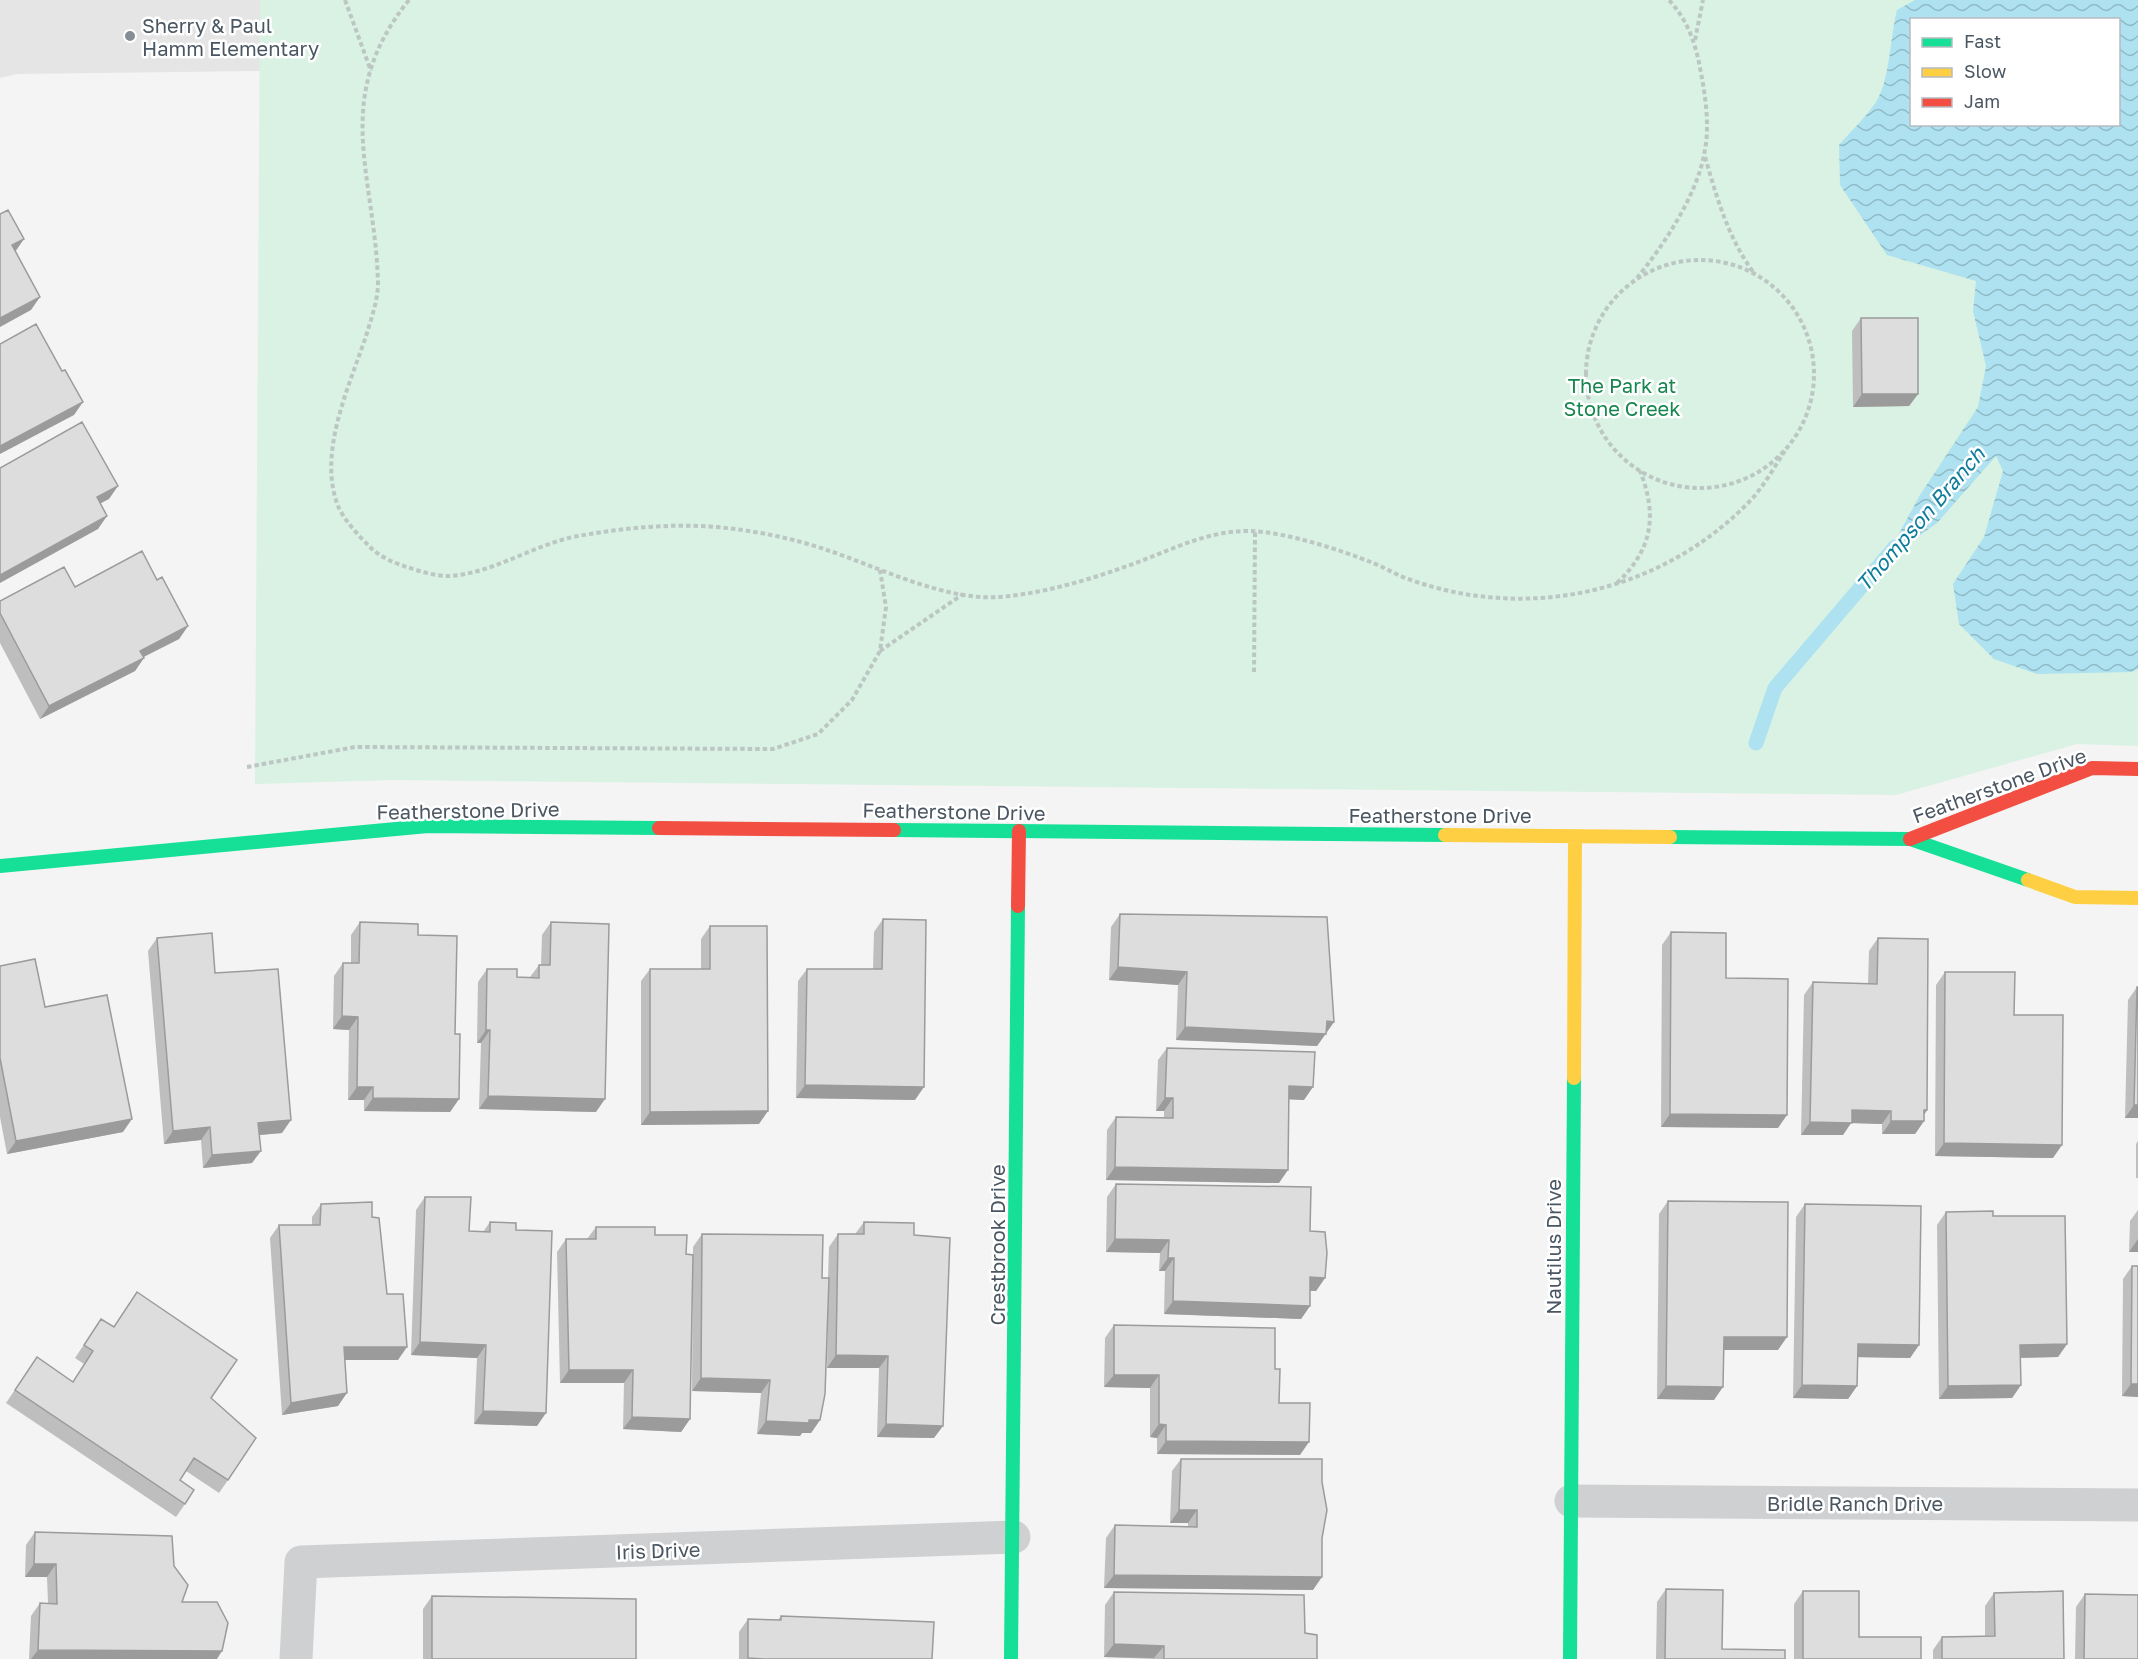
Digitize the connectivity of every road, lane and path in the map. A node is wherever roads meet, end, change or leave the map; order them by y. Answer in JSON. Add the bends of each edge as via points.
{"nodes":[{"id":1,"x":345,"y":0,"type":"edge"},
{"id":2,"x":409,"y":0,"type":"edge"},
{"id":3,"x":1669,"y":0,"type":"edge"},
{"id":4,"x":1703,"y":0,"type":"edge"},
{"id":5,"x":1695,"y":40,"type":"junction"},
{"id":6,"x":371,"y":71,"type":"junction"},
{"id":7,"x":1704,"y":156,"type":"junction"},
{"id":8,"x":1756,"y":275,"type":"junction"},
{"id":9,"x":1634,"y":281,"type":"junction"},
{"id":10,"x":1786,"y":449,"type":"junction"},
{"id":11,"x":1640,"y":471,"type":"junction"},
{"id":12,"x":1255,"y":531,"type":"junction"},
{"id":13,"x":880,"y":570,"type":"junction"},
{"id":14,"x":1614,"y":586,"type":"junction"},
{"id":15,"x":964,"y":593,"type":"junction"},
{"id":16,"x":880,"y":651,"type":"junction"},
{"id":17,"x":1254,"y":672,"type":"dead end"},
{"id":18,"x":247,"y":767,"type":"dead end"},
{"id":19,"x":2138,"y":769,"type":"edge"},
{"id":20,"x":1019,"y":831,"type":"junction"},
{"id":21,"x":1575,"y":836,"type":"junction"},
{"id":22,"x":1910,"y":839,"type":"junction"},
{"id":23,"x":0,"y":866,"type":"edge"},
{"id":24,"x":2138,"y":898,"type":"edge"},
{"id":25,"x":1571,"y":1501,"type":"junction"},
{"id":26,"x":2138,"y":1505,"type":"edge"},
{"id":27,"x":1014,"y":1537,"type":"junction"},
{"id":28,"x":296,"y":1659,"type":"edge"},
{"id":29,"x":1011,"y":1659,"type":"edge"},
{"id":30,"x":1570,"y":1659,"type":"edge"}],
"edges":[{"from":1,"to":6,"type":"path"},
{"from":2,"to":6,"type":"path","via":[[382,42]]},
{"from":3,"to":5,"type":"path"},
{"from":4,"to":5,"type":"path"},
{"from":5,"to":7,"type":"path","via":[[1707,122]]},
{"from":6,"to":13,"type":"path","via":[[361,126],[378,293],[337,429],[332,482],[339,510],[373,551],[396,564],[446,576],[483,568],[572,537],[675,525],[731,528],[775,536],[823,548]]},
{"from":7,"to":8,"type":"path","via":[[1727,228],[1740,255]]},
{"from":7,"to":9,"type":"path","via":[[1680,216]]},
{"from":8,"to":9,"type":"path","via":[[1732,265],[1682,262]]},
{"from":8,"to":10,"type":"path","via":[[1777,289],[1793,308],[1806,330],[1813,355],[1811,405]]},
{"from":9,"to":11,"type":"path","via":[[1600,318],[1587,355],[1586,374],[1587,393],[1600,430],[1624,459]]},
{"from":10,"to":11,"type":"path","via":[[1751,477],[1714,487],[1675,486]]},
{"from":10,"to":14,"type":"path","via":[[1754,496],[1726,524],[1694,547]]},
{"from":11,"to":14,"type":"path","via":[[1650,502],[1648,533],[1634,567]]},
{"from":12,"to":14,"type":"path","via":[[1372,562],[1411,580],[1497,599],[1576,596]]},
{"from":12,"to":15,"type":"path","via":[[1229,531],[1206,537],[1093,577],[1033,593],[992,598]]},
{"from":12,"to":17,"type":"path"},
{"from":13,"to":15,"type":"path"},
{"from":13,"to":16,"type":"path","via":[[886,608]]},
{"from":15,"to":16,"type":"path"},
{"from":16,"to":18,"type":"path","via":[[852,700],[818,734],[773,749],[355,747]]},
{"from":19,"to":22,"type":"street","name":"Featherstone Drive","via":[[2092,768]]},
{"from":20,"to":21,"type":"street","name":"Featherstone Drive"},
{"from":20,"to":23,"type":"street","name":"Featherstone Drive","via":[[428,826]]},
{"from":20,"to":27,"type":"street","name":"Crestbrook Drive"},
{"from":21,"to":22,"type":"street","name":"Featherstone Drive"},
{"from":21,"to":25,"type":"street","name":"Nautilus Drive"},
{"from":22,"to":24,"type":"street","name":"Featherstone Drive","via":[[2075,897]]},
{"from":25,"to":26,"type":"street","name":"Bridle Ranch Drive"},
{"from":25,"to":30,"type":"street","name":"Nautilus Drive"},
{"from":27,"to":28,"type":"street","name":"Iris Drive","via":[[301,1562]]},
{"from":27,"to":29,"type":"street","name":"Crestbrook Drive"}]}
